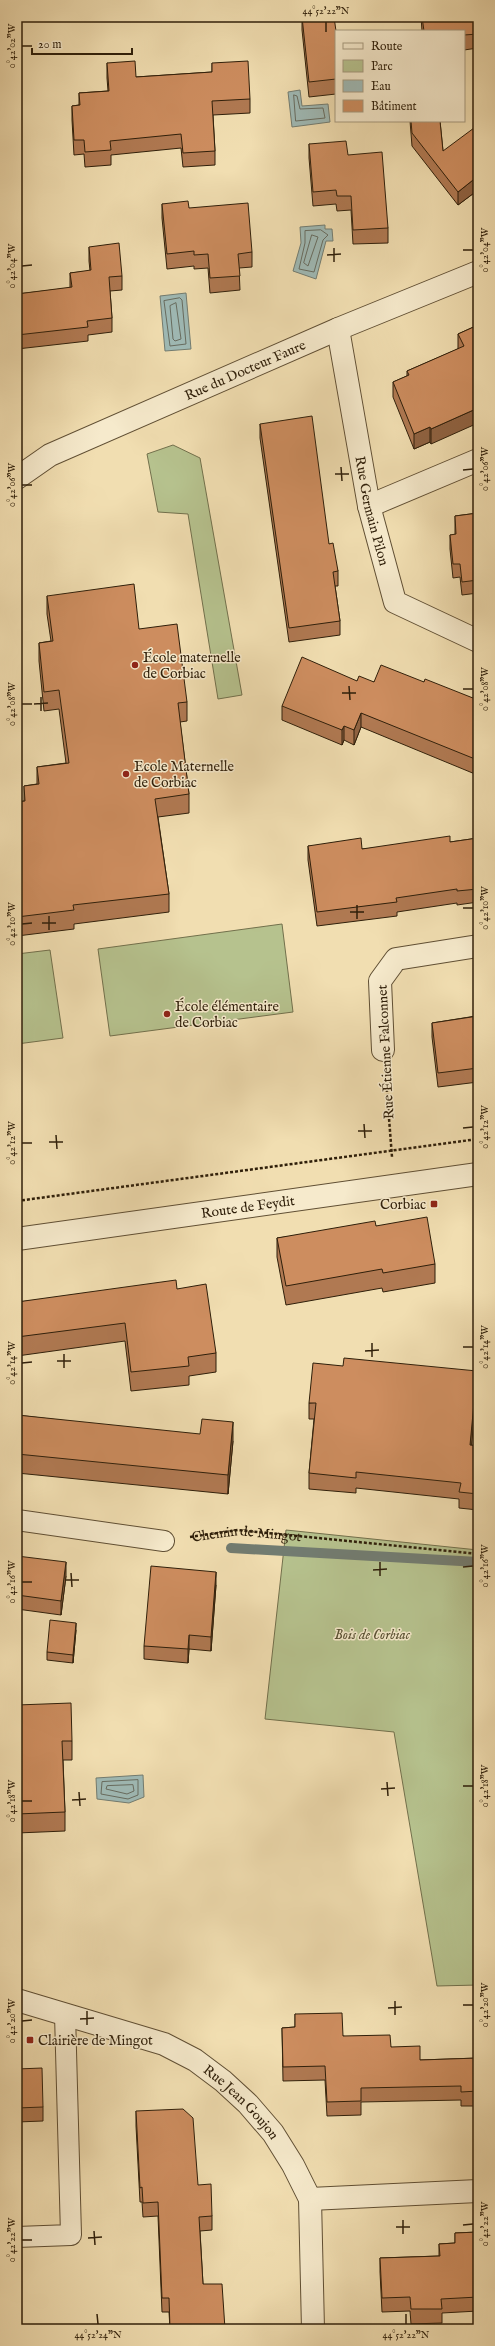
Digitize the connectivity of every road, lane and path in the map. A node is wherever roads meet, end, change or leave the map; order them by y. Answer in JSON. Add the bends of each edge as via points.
{"nodes":[{"id":1,"x":478,"y":272,"type":"edge"},
{"id":2,"x":338,"y":329,"type":"junction"},
{"id":3,"x":478,"y":460,"type":"edge"},
{"id":4,"x":17,"y":478,"type":"edge"},
{"id":5,"x":369,"y":506,"type":"junction"},
{"id":6,"x":478,"y":641,"type":"edge"},
{"id":7,"x":478,"y":946,"type":"edge"},
{"id":8,"x":383,"y":1050,"type":"joint"},
{"id":9,"x":478,"y":1139,"type":"edge"},
{"id":10,"x":391,"y":1151,"type":"junction"},
{"id":11,"x":478,"y":1174,"type":"edge"},
{"id":12,"x":395,"y":1185,"type":"junction"},
{"id":13,"x":17,"y":1201,"type":"edge"},
{"id":14,"x":17,"y":1239,"type":"edge"},
{"id":15,"x":17,"y":1520,"type":"edge"},
{"id":16,"x":164,"y":1541,"type":"joint"},
{"id":17,"x":478,"y":1554,"type":"edge"},
{"id":18,"x":17,"y":2000,"type":"edge"},
{"id":19,"x":65,"y":2014,"type":"junction"},
{"id":20,"x":478,"y":2191,"type":"edge"},
{"id":21,"x":310,"y":2199,"type":"junction"},
{"id":22,"x":17,"y":2237,"type":"edge"},
{"id":23,"x":313,"y":2329,"type":"edge"}],
"edges":[{"from":1,"to":2,"type":"street","name":"Rue du Docteur Faure"},
{"from":2,"to":4,"type":"street","name":"Rue du Docteur Faure","via":[[50,455]]},
{"from":2,"to":5,"type":"street","name":"Rue Germain Pilon"},
{"from":3,"to":5,"type":"street"},
{"from":5,"to":6,"type":"street","name":"Rue Germain Pilon","via":[[395,602]]},
{"from":7,"to":8,"type":"street","name":"Rue Étienne Falconnet","via":[[396,958],[380,981]]},
{"from":8,"to":10,"type":"path","name":"Rue Étienne Falconnet"},
{"from":9,"to":10,"type":"path"},
{"from":10,"to":12,"type":"path","name":"Rue Étienne Falconnet"},
{"from":10,"to":13,"type":"path"},
{"from":11,"to":12,"type":"street","name":"Route de Feydit"},
{"from":12,"to":14,"type":"street","name":"Route de Feydit"},
{"from":15,"to":16,"type":"lane"},
{"from":16,"to":17,"type":"path","name":"Chemin de Mingot","via":[[238,1530]]},
{"from":18,"to":19,"type":"street","name":"Rue Jean Goujon"},
{"from":19,"to":21,"type":"street","name":"Rue Jean Goujon","via":[[164,2044],[195,2060],[223,2081],[248,2104],[273,2133]]},
{"from":19,"to":22,"type":"lane","via":[[71,2235]]},
{"from":20,"to":21,"type":"street"},
{"from":21,"to":23,"type":"street","name":"Rue Jean Goujon"}]}
